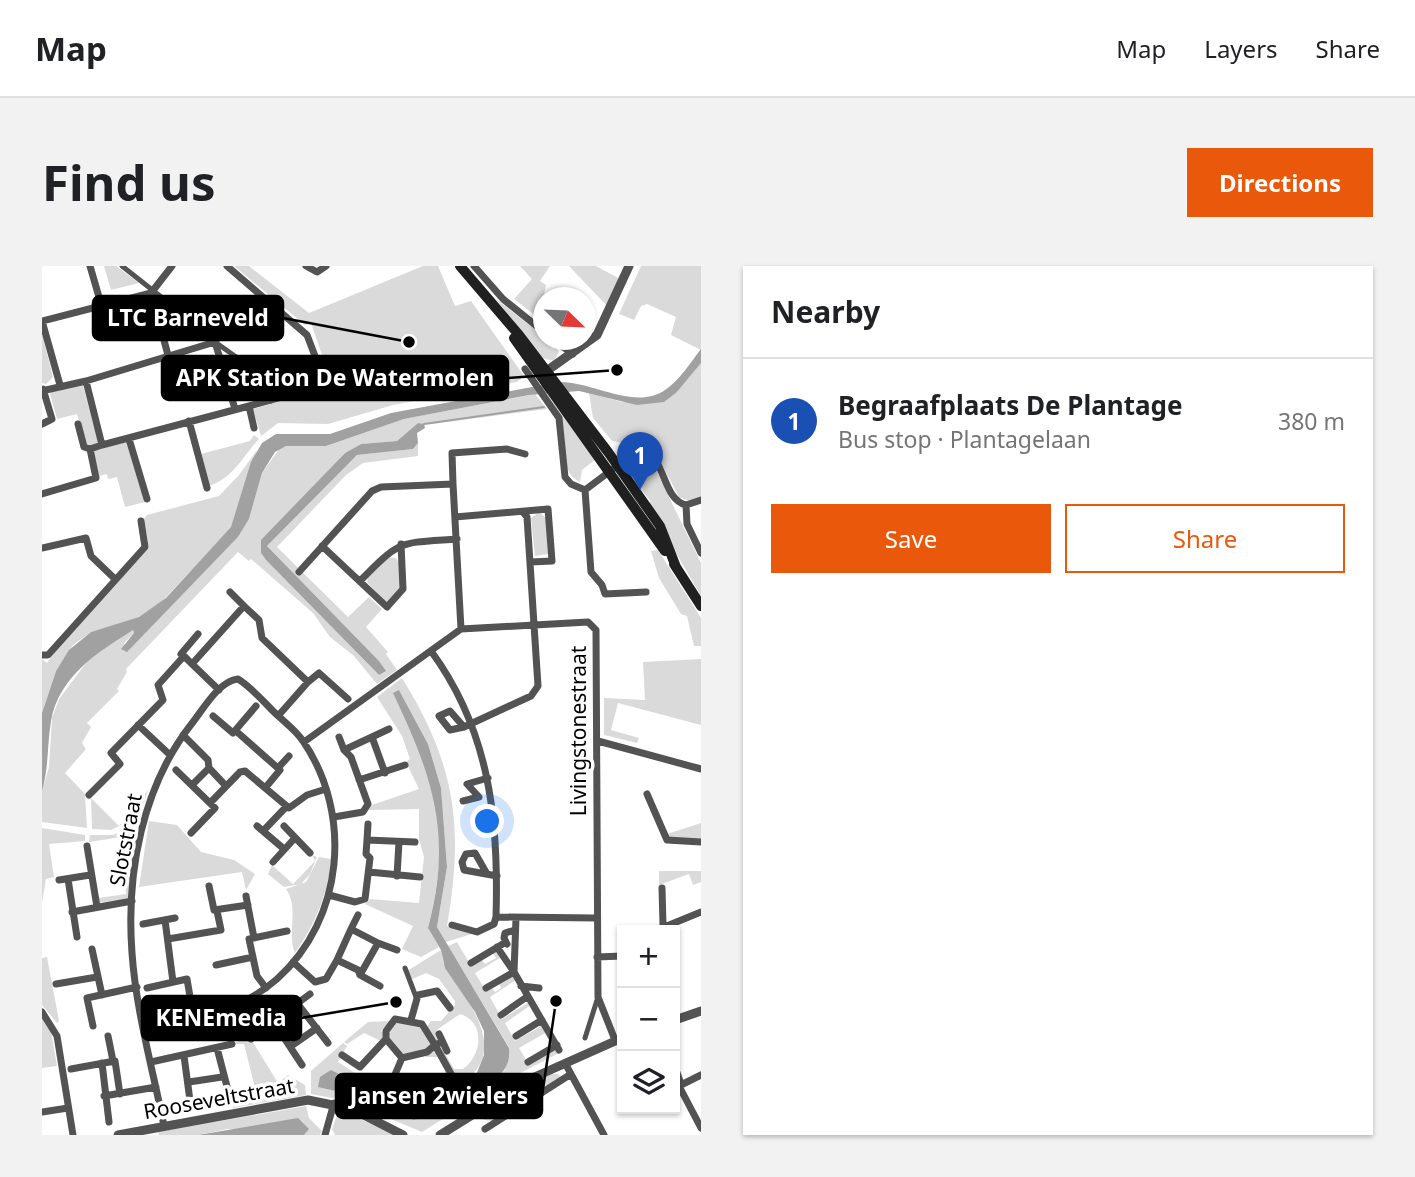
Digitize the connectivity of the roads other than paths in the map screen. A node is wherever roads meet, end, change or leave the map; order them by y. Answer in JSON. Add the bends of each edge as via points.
{"nodes":[{"id":1,"x":90,"y":266,"type":"edge"},
{"id":2,"x":122,"y":266,"type":"edge"},
{"id":3,"x":172,"y":266,"type":"edge"},
{"id":4,"x":227,"y":266,"type":"edge"},
{"id":5,"x":306,"y":266,"type":"edge"},
{"id":6,"x":326,"y":266,"type":"edge"},
{"id":7,"x":460,"y":266,"type":"edge"},
{"id":8,"x":474,"y":266,"type":"edge"},
{"id":9,"x":629,"y":266,"type":"edge"},
{"id":10,"x":152,"y":292,"type":"junction"},
{"id":11,"x":101,"y":304,"type":"junction"},
{"id":12,"x":533,"y":323,"type":"edge"},
{"id":13,"x":216,"y":342,"type":"junction"},
{"id":14,"x":567,"y":350,"type":"edge"},
{"id":15,"x":573,"y":354,"type":"junction"},
{"id":16,"x":168,"y":355,"type":"junction"},
{"id":17,"x":525,"y":369,"type":"dead end"},
{"id":18,"x":86,"y":381,"type":"junction"},
{"id":19,"x":547,"y":384,"type":"junction"},
{"id":20,"x":60,"y":385,"type":"junction"},
{"id":21,"x":44,"y":389,"type":"edge"},
{"id":22,"x":271,"y":401,"type":"junction"},
{"id":23,"x":249,"y":406,"type":"junction"},
{"id":24,"x":235,"y":409,"type":"junction"},
{"id":25,"x":189,"y":421,"type":"junction"},
{"id":26,"x":42,"y":424,"type":"edge"},
{"id":27,"x":78,"y":424,"type":"dead end"},
{"id":28,"x":254,"y":428,"type":"dead end"},
{"id":29,"x":130,"y":439,"type":"junction"},
{"id":30,"x":102,"y":445,"type":"junction"},
{"id":31,"x":90,"y":449,"type":"junction"},
{"id":32,"x":525,"y":454,"type":"dead end"},
{"id":33,"x":614,"y":469,"type":"junction"},
{"id":34,"x":453,"y":484,"type":"junction"},
{"id":35,"x":207,"y":488,"type":"dead end"},
{"id":36,"x":586,"y":490,"type":"junction"},
{"id":37,"x":42,"y":494,"type":"edge"},
{"id":38,"x":147,"y":499,"type":"dead end"},
{"id":39,"x":701,"y":500,"type":"edge"},
{"id":40,"x":686,"y":505,"type":"junction"},
{"id":41,"x":523,"y":512,"type":"junction"},
{"id":42,"x":456,"y":517,"type":"junction"},
{"id":43,"x":141,"y":521,"type":"dead end"},
{"id":44,"x":457,"y":539,"type":"junction"},
{"id":45,"x":401,"y":544,"type":"junction"},
{"id":46,"x":322,"y":546,"type":"junction"},
{"id":47,"x":42,"y":548,"type":"edge"},
{"id":48,"x":701,"y":553,"type":"edge"},
{"id":49,"x":531,"y":562,"type":"junction"},
{"id":50,"x":299,"y":572,"type":"dead end"},
{"id":51,"x":115,"y":579,"type":"junction"},
{"id":52,"x":360,"y":581,"type":"junction"},
{"id":53,"x":230,"y":592,"type":"dead end"},
{"id":54,"x":646,"y":592,"type":"dead end"},
{"id":55,"x":244,"y":606,"type":"junction"},
{"id":56,"x":701,"y":606,"type":"edge"},
{"id":57,"x":534,"y":625,"type":"junction"},
{"id":58,"x":461,"y":629,"type":"junction"},
{"id":59,"x":198,"y":634,"type":"dead end"},
{"id":60,"x":431,"y":651,"type":"junction"},
{"id":61,"x":42,"y":655,"type":"edge"},
{"id":62,"x":184,"y":656,"type":"junction"},
{"id":63,"x":192,"y":664,"type":"junction"},
{"id":64,"x":311,"y":665,"type":"dead end"},
{"id":65,"x":320,"y":673,"type":"junction"},
{"id":66,"x":308,"y":682,"type":"junction"},
{"id":67,"x":219,"y":691,"type":"junction"},
{"id":68,"x":348,"y":699,"type":"dead end"},
{"id":69,"x":257,"y":706,"type":"dead end"},
{"id":70,"x":213,"y":716,"type":"dead end"},
{"id":71,"x":278,"y":716,"type":"junction"},
{"id":72,"x":138,"y":725,"type":"junction"},
{"id":73,"x":468,"y":725,"type":"junction"},
{"id":74,"x":389,"y":729,"type":"dead end"},
{"id":75,"x":236,"y":731,"type":"junction"},
{"id":76,"x":183,"y":735,"type":"junction"},
{"id":77,"x":339,"y":737,"type":"dead end"},
{"id":78,"x":372,"y":737,"type":"junction"},
{"id":79,"x":598,"y":741,"type":"junction"},
{"id":80,"x":304,"y":742,"type":"junction"},
{"id":81,"x":344,"y":750,"type":"junction"},
{"id":82,"x":169,"y":754,"type":"junction"},
{"id":83,"x":289,"y":756,"type":"dead end"},
{"id":84,"x":405,"y":765,"type":"dead end"},
{"id":85,"x":209,"y":768,"type":"junction"},
{"id":86,"x":278,"y":768,"type":"junction"},
{"id":87,"x":176,"y":769,"type":"dead end"},
{"id":88,"x":701,"y":769,"type":"edge"},
{"id":89,"x":385,"y":773,"type":"junction"},
{"id":90,"x":488,"y":778,"type":"junction"},
{"id":91,"x":359,"y":780,"type":"junction"},
{"id":92,"x":193,"y":784,"type":"junction"},
{"id":93,"x":226,"y":786,"type":"junction"},
{"id":94,"x":266,"y":787,"type":"junction"},
{"id":95,"x":326,"y":789,"type":"junction"},
{"id":96,"x":647,"y":794,"type":"dead end"},
{"id":97,"x":89,"y":795,"type":"dead end"},
{"id":98,"x":463,"y":801,"type":"dead end"},
{"id":99,"x":210,"y":803,"type":"junction"},
{"id":100,"x":286,"y":807,"type":"junction"},
{"id":101,"x":334,"y":817,"type":"junction"},
{"id":102,"x":368,"y":824,"type":"dead end"},
{"id":103,"x":284,"y":826,"type":"dead end"},
{"id":104,"x":191,"y":833,"type":"dead end"},
{"id":105,"x":294,"y":839,"type":"junction"},
{"id":106,"x":367,"y":840,"type":"junction"},
{"id":107,"x":399,"y":842,"type":"junction"},
{"id":108,"x":415,"y":842,"type":"dead end"},
{"id":109,"x":701,"y":842,"type":"edge"},
{"id":110,"x":87,"y":846,"type":"dead end"},
{"id":111,"x":284,"y":849,"type":"junction"},
{"id":112,"x":310,"y":853,"type":"dead end"},
{"id":113,"x":273,"y":862,"type":"dead end"},
{"id":114,"x":369,"y":872,"type":"junction"},
{"id":115,"x":487,"y":874,"type":"dead end"},
{"id":116,"x":90,"y":875,"type":"junction"},
{"id":117,"x":397,"y":876,"type":"junction"},
{"id":118,"x":497,"y":876,"type":"junction"},
{"id":119,"x":421,"y":877,"type":"dead end"},
{"id":120,"x":68,"y":879,"type":"junction"},
{"id":121,"x":59,"y":880,"type":"dead end"},
{"id":122,"x":209,"y":886,"type":"dead end"},
{"id":123,"x":662,"y":888,"type":"dead end"},
{"id":124,"x":329,"y":895,"type":"junction"},
{"id":125,"x":246,"y":896,"type":"dead end"},
{"id":126,"x":132,"y":901,"type":"junction"},
{"id":127,"x":248,"y":905,"type":"junction"},
{"id":128,"x":97,"y":907,"type":"junction"},
{"id":129,"x":217,"y":911,"type":"junction"},
{"id":130,"x":72,"y":912,"type":"junction"},
{"id":131,"x":701,"y":912,"type":"edge"},
{"id":132,"x":358,"y":915,"type":"dead end"},
{"id":133,"x":496,"y":917,"type":"junction"},
{"id":134,"x":175,"y":918,"type":"dead end"},
{"id":135,"x":516,"y":918,"type":"junction"},
{"id":136,"x":596,"y":918,"type":"junction"},
{"id":137,"x":165,"y":920,"type":"junction"},
{"id":138,"x":143,"y":924,"type":"dead end"},
{"id":139,"x":452,"y":925,"type":"dead end"},
{"id":140,"x":660,"y":925,"type":"edge"},
{"id":141,"x":668,"y":925,"type":"edge"},
{"id":142,"x":351,"y":929,"type":"junction"},
{"id":143,"x":516,"y":930,"type":"junction"},
{"id":144,"x":288,"y":931,"type":"dead end"},
{"id":145,"x":77,"y":937,"type":"dead end"},
{"id":146,"x":254,"y":938,"type":"junction"},
{"id":147,"x":168,"y":939,"type":"junction"},
{"id":148,"x":506,"y":942,"type":"junction"},
{"id":149,"x":378,"y":943,"type":"junction"},
{"id":150,"x":497,"y":947,"type":"junction"},
{"id":151,"x":92,"y":949,"type":"dead end"},
{"id":152,"x":397,"y":950,"type":"dead end"},
{"id":153,"x":514,"y":951,"type":"junction"},
{"id":154,"x":617,"y":956,"type":"edge"},
{"id":155,"x":253,"y":957,"type":"junction"},
{"id":156,"x":597,"y":957,"type":"junction"},
{"id":157,"x":337,"y":960,"type":"junction"},
{"id":158,"x":293,"y":962,"type":"junction"},
{"id":159,"x":471,"y":963,"type":"dead end"},
{"id":160,"x":216,"y":965,"type":"dead end"},
{"id":161,"x":405,"y":968,"type":"dead end"},
{"id":162,"x":513,"y":972,"type":"junction"},
{"id":163,"x":360,"y":975,"type":"junction"},
{"id":164,"x":97,"y":977,"type":"junction"},
{"id":165,"x":86,"y":979,"type":"junction"},
{"id":166,"x":173,"y":982,"type":"junction"},
{"id":167,"x":56,"y":984,"type":"dead end"},
{"id":168,"x":380,"y":986,"type":"dead end"},
{"id":169,"x":521,"y":986,"type":"junction"},
{"id":170,"x":137,"y":987,"type":"junction"},
{"id":171,"x":147,"y":988,"type":"dead end"},
{"id":172,"x":265,"y":988,"type":"junction"},
{"id":173,"x":486,"y":988,"type":"dead end"},
{"id":174,"x":539,"y":988,"type":"dead end"},
{"id":175,"x":310,"y":994,"type":"dead end"},
{"id":176,"x":102,"y":995,"type":"junction"},
{"id":177,"x":528,"y":996,"type":"junction"},
{"id":178,"x":416,"y":997,"type":"junction"},
{"id":179,"x":598,"y":997,"type":"junction"},
{"id":180,"x":89,"y":998,"type":"junction"},
{"id":181,"x":297,"y":1003,"type":"junction"},
{"id":182,"x":450,"y":1008,"type":"dead end"},
{"id":183,"x":229,"y":1009,"type":"junction"},
{"id":184,"x":701,"y":1011,"type":"edge"},
{"id":185,"x":42,"y":1012,"type":"edge"},
{"id":186,"x":501,"y":1015,"type":"dead end"},
{"id":187,"x":680,"y":1018,"type":"edge"},
{"id":188,"x":194,"y":1020,"type":"junction"},
{"id":189,"x":411,"y":1020,"type":"junction"},
{"id":190,"x":542,"y":1020,"type":"junction"},
{"id":191,"x":275,"y":1024,"type":"junction"},
{"id":192,"x":93,"y":1026,"type":"dead end"},
{"id":193,"x":317,"y":1028,"type":"junction"},
{"id":194,"x":145,"y":1030,"type":"junction"},
{"id":195,"x":617,"y":1035,"type":"edge"},
{"id":196,"x":516,"y":1036,"type":"dead end"},
{"id":197,"x":108,"y":1037,"type":"dead end"},
{"id":198,"x":584,"y":1038,"type":"dead end"},
{"id":199,"x":386,"y":1039,"type":"junction"},
{"id":200,"x":617,"y":1040,"type":"edge"},
{"id":201,"x":439,"y":1041,"type":"junction"},
{"id":202,"x":328,"y":1043,"type":"dead end"},
{"id":203,"x":232,"y":1044,"type":"dead end"},
{"id":204,"x":291,"y":1046,"type":"junction"},
{"id":205,"x":217,"y":1048,"type":"junction"},
{"id":206,"x":447,"y":1051,"type":"dead end"},
{"id":207,"x":342,"y":1055,"type":"dead end"},
{"id":208,"x":184,"y":1056,"type":"junction"},
{"id":209,"x":402,"y":1058,"type":"junction"},
{"id":210,"x":113,"y":1061,"type":"junction"},
{"id":211,"x":150,"y":1062,"type":"junction"},
{"id":212,"x":528,"y":1062,"type":"dead end"},
{"id":213,"x":102,"y":1063,"type":"junction"},
{"id":214,"x":565,"y":1063,"type":"junction"},
{"id":215,"x":302,"y":1065,"type":"dead end"},
{"id":216,"x":71,"y":1069,"type":"dead end"},
{"id":217,"x":571,"y":1074,"type":"junction"},
{"id":218,"x":701,"y":1075,"type":"edge"},
{"id":219,"x":222,"y":1077,"type":"junction"},
{"id":220,"x":456,"y":1081,"type":"dead end"},
{"id":221,"x":680,"y":1081,"type":"edge"},
{"id":222,"x":189,"y":1082,"type":"junction"},
{"id":223,"x":681,"y":1084,"type":"junction"},
{"id":224,"x":156,"y":1087,"type":"junction"},
{"id":225,"x":120,"y":1094,"type":"junction"},
{"id":226,"x":104,"y":1096,"type":"junction"},
{"id":227,"x":230,"y":1098,"type":"dead end"},
{"id":228,"x":334,"y":1103,"type":"junction"},
{"id":229,"x":68,"y":1108,"type":"junction"},
{"id":230,"x":191,"y":1108,"type":"dead end"},
{"id":231,"x":42,"y":1112,"type":"edge"},
{"id":232,"x":376,"y":1119,"type":"junction"},
{"id":233,"x":109,"y":1122,"type":"dead end"},
{"id":234,"x":164,"y":1126,"type":"junction"},
{"id":235,"x":701,"y":1128,"type":"edge"},
{"id":236,"x":485,"y":1129,"type":"dead end"},
{"id":237,"x":124,"y":1134,"type":"edge"},
{"id":238,"x":328,"y":1134,"type":"edge"},
{"id":239,"x":73,"y":1135,"type":"edge"},
{"id":240,"x":403,"y":1135,"type":"edge"},
{"id":241,"x":440,"y":1135,"type":"edge"},
{"id":242,"x":604,"y":1135,"type":"edge"}],
"edges":[{"from":1,"to":11,"type":"street"},
{"from":2,"to":10,"type":"street"},
{"from":3,"to":10,"type":"street"},
{"from":4,"to":22,"type":"street","via":[[307,335],[326,385]]},
{"from":5,"to":6,"type":"street","via":[[317,272]]},
{"from":7,"to":19,"type":"main road"},
{"from":8,"to":12,"type":"street","via":[[503,299]]},
{"from":9,"to":15,"type":"street","via":[[603,327]]},
{"from":10,"to":11,"type":"street"},
{"from":10,"to":13,"type":"street"},
{"from":10,"to":16,"type":"street"},
{"from":11,"to":20,"type":"street","via":[[42,321]]},
{"from":13,"to":16,"type":"street"},
{"from":13,"to":22,"type":"street","via":[[265,378]]},
{"from":13,"to":24,"type":"street"},
{"from":14,"to":15,"type":"street"},
{"from":15,"to":19,"type":"street"},
{"from":16,"to":18,"type":"street"},
{"from":17,"to":19,"type":"street"},
{"from":18,"to":20,"type":"street"},
{"from":18,"to":30,"type":"street"},
{"from":19,"to":33,"type":"main road"},
{"from":19,"to":36,"type":"street","via":[[560,422],[565,477]]},
{"from":20,"to":21,"type":"street"},
{"from":21,"to":26,"type":"street","via":[[52,419]]},
{"from":22,"to":23,"type":"street"},
{"from":23,"to":24,"type":"street"},
{"from":23,"to":28,"type":"street"},
{"from":24,"to":25,"type":"street"},
{"from":25,"to":29,"type":"street"},
{"from":25,"to":35,"type":"street"},
{"from":27,"to":31,"type":"street","via":[[84,447]]},
{"from":29,"to":30,"type":"street"},
{"from":29,"to":38,"type":"street"},
{"from":30,"to":31,"type":"street"},
{"from":31,"to":37,"type":"street","via":[[96,478]]},
{"from":32,"to":34,"type":"street","via":[[507,449],[452,453]]},
{"from":33,"to":36,"type":"street"},
{"from":33,"to":40,"type":"street","via":[[638,452],[648,452],[674,497]]},
{"from":33,"to":56,"type":"main road","via":[[660,526],[676,567]]},
{"from":34,"to":42,"type":"street"},
{"from":34,"to":46,"type":"street","via":[[372,491]]},
{"from":36,"to":54,"type":"street","via":[[592,575],[605,594]]},
{"from":39,"to":40,"type":"street"},
{"from":40,"to":48,"type":"street","via":[[687,524]]},
{"from":41,"to":42,"type":"street"},
{"from":41,"to":49,"type":"street"},
{"from":41,"to":49,"type":"street","via":[[548,509],[552,561]]},
{"from":42,"to":44,"type":"street"},
{"from":43,"to":51,"type":"street","via":[[145,547]]},
{"from":44,"to":45,"type":"street"},
{"from":44,"to":58,"type":"street"},
{"from":45,"to":52,"type":"street"},
{"from":45,"to":52,"type":"street","via":[[403,589],[391,605],[385,606]]},
{"from":46,"to":50,"type":"street"},
{"from":46,"to":52,"type":"street"},
{"from":47,"to":51,"type":"street","via":[[86,538],[91,556]]},
{"from":49,"to":57,"type":"street"},
{"from":51,"to":61,"type":"street","via":[[48,655]]},
{"from":53,"to":55,"type":"street"},
{"from":55,"to":63,"type":"street"},
{"from":55,"to":66,"type":"street","via":[[259,620],[262,638]]},
{"from":57,"to":58,"type":"street","name":"Livingstonestraat"},
{"from":57,"to":73,"type":"street","via":[[536,691]]},
{"from":57,"to":79,"type":"street","name":"Livingstonestraat","via":[[593,624]]},
{"from":58,"to":60,"type":"street"},
{"from":59,"to":62,"type":"street","via":[[181,654]]},
{"from":60,"to":73,"type":"street","via":[[449,674]]},
{"from":60,"to":80,"type":"street"},
{"from":62,"to":63,"type":"street"},
{"from":62,"to":72,"type":"street","via":[[158,685],[163,699]]},
{"from":63,"to":67,"type":"street"},
{"from":64,"to":65,"type":"street"},
{"from":65,"to":66,"type":"street"},
{"from":65,"to":68,"type":"street"},
{"from":66,"to":71,"type":"street"},
{"from":67,"to":71,"type":"street","via":[[238,679]]},
{"from":67,"to":76,"type":"street","name":"Slotstraat"},
{"from":69,"to":75,"type":"street"},
{"from":70,"to":75,"type":"street","via":[[231,732]]},
{"from":71,"to":80,"type":"street"},
{"from":72,"to":82,"type":"street"},
{"from":72,"to":97,"type":"street","via":[[111,753],[120,764]]},
{"from":73,"to":90,"type":"street"},
{"from":74,"to":78,"type":"street"},
{"from":75,"to":86,"type":"street"},
{"from":76,"to":82,"type":"street","name":"Slotstraat"},
{"from":76,"to":85,"type":"street","via":[[208,760]]},
{"from":77,"to":81,"type":"street"},
{"from":78,"to":81,"type":"street"},
{"from":78,"to":89,"type":"street"},
{"from":79,"to":88,"type":"street"},
{"from":79,"to":136,"type":"street","name":"Livingstonestraat"},
{"from":80,"to":95,"type":"street"},
{"from":81,"to":91,"type":"street"},
{"from":82,"to":126,"type":"street","name":"Slotstraat","via":[[144,817]]},
{"from":83,"to":86,"type":"street"},
{"from":84,"to":89,"type":"street"},
{"from":85,"to":92,"type":"street"},
{"from":85,"to":93,"type":"street"},
{"from":86,"to":94,"type":"street"},
{"from":87,"to":92,"type":"street"},
{"from":89,"to":91,"type":"street"},
{"from":90,"to":98,"type":"street","via":[[467,784],[480,797]]},
{"from":90,"to":118,"type":"street"},
{"from":91,"to":101,"type":"street","via":[[366,809]]},
{"from":92,"to":99,"type":"street"},
{"from":93,"to":94,"type":"street","via":[[245,771]]},
{"from":93,"to":99,"type":"street"},
{"from":94,"to":100,"type":"street"},
{"from":95,"to":100,"type":"street"},
{"from":95,"to":101,"type":"street"},
{"from":96,"to":109,"type":"street","via":[[667,840]]},
{"from":99,"to":104,"type":"street","via":[[215,808]]},
{"from":100,"to":111,"type":"street","via":[[260,828]]},
{"from":101,"to":124,"type":"street","via":[[337,857]]},
{"from":102,"to":106,"type":"street"},
{"from":103,"to":105,"type":"street"},
{"from":105,"to":111,"type":"street"},
{"from":105,"to":112,"type":"street"},
{"from":106,"to":107,"type":"street"},
{"from":106,"to":114,"type":"street"},
{"from":107,"to":108,"type":"street"},
{"from":107,"to":117,"type":"street"},
{"from":110,"to":116,"type":"street"},
{"from":111,"to":113,"type":"street"},
{"from":114,"to":117,"type":"street"},
{"from":114,"to":124,"type":"street","via":[[365,899],[355,902]]},
{"from":115,"to":118,"type":"street"},
{"from":116,"to":120,"type":"street"},
{"from":116,"to":128,"type":"street"},
{"from":117,"to":119,"type":"street"},
{"from":118,"to":133,"type":"street"},
{"from":120,"to":121,"type":"street"},
{"from":120,"to":130,"type":"street"},
{"from":122,"to":129,"type":"street"},
{"from":123,"to":140,"type":"street"},
{"from":124,"to":158,"type":"street","via":[[308,943]]},
{"from":125,"to":127,"type":"street"},
{"from":126,"to":128,"type":"street"},
{"from":126,"to":170,"type":"street","name":"Slotstraat"},
{"from":127,"to":129,"type":"street"},
{"from":127,"to":146,"type":"street"},
{"from":128,"to":130,"type":"street"},
{"from":129,"to":147,"type":"street","via":[[221,930]]},
{"from":130,"to":145,"type":"street"},
{"from":131,"to":141,"type":"street"},
{"from":132,"to":142,"type":"street"},
{"from":133,"to":135,"type":"street"},
{"from":133,"to":139,"type":"street","via":[[494,924],[477,932]]},
{"from":134,"to":137,"type":"street"},
{"from":135,"to":136,"type":"street"},
{"from":135,"to":143,"type":"street"},
{"from":136,"to":156,"type":"street","name":"Livingstonestraat"},
{"from":137,"to":138,"type":"street"},
{"from":137,"to":147,"type":"street"},
{"from":142,"to":149,"type":"street"},
{"from":142,"to":157,"type":"street"},
{"from":143,"to":148,"type":"street","via":[[505,933]]},
{"from":143,"to":153,"type":"street"},
{"from":144,"to":146,"type":"street"},
{"from":146,"to":155,"type":"street","via":[[249,939]]},
{"from":147,"to":166,"type":"street"},
{"from":148,"to":150,"type":"street"},
{"from":148,"to":153,"type":"street"},
{"from":149,"to":152,"type":"street"},
{"from":149,"to":163,"type":"street"},
{"from":150,"to":159,"type":"street"},
{"from":150,"to":162,"type":"street"},
{"from":151,"to":164,"type":"street"},
{"from":153,"to":162,"type":"street"},
{"from":154,"to":156,"type":"street"},
{"from":155,"to":160,"type":"street"},
{"from":155,"to":172,"type":"street"},
{"from":156,"to":179,"type":"street","name":"Livingstonestraat"},
{"from":157,"to":158,"type":"street","via":[[326,979],[318,983]]},
{"from":157,"to":163,"type":"street"},
{"from":158,"to":172,"type":"street"},
{"from":161,"to":178,"type":"street"},
{"from":162,"to":169,"type":"street"},
{"from":162,"to":173,"type":"street"},
{"from":163,"to":168,"type":"street"},
{"from":164,"to":165,"type":"street"},
{"from":164,"to":176,"type":"street"},
{"from":165,"to":167,"type":"street"},
{"from":165,"to":180,"type":"street"},
{"from":166,"to":171,"type":"street"},
{"from":166,"to":188,"type":"street","via":[[187,979]]},
{"from":169,"to":174,"type":"street"},
{"from":169,"to":177,"type":"street"},
{"from":170,"to":176,"type":"street"},
{"from":170,"to":194,"type":"street","name":"Slotstraat"},
{"from":172,"to":183,"type":"street"},
{"from":175,"to":181,"type":"street"},
{"from":176,"to":180,"type":"street"},
{"from":177,"to":186,"type":"street"},
{"from":177,"to":190,"type":"street"},
{"from":178,"to":182,"type":"street","via":[[438,991]]},
{"from":178,"to":189,"type":"street"},
{"from":179,"to":195,"type":"street","name":"Livingstonestraat"},
{"from":179,"to":198,"type":"street","name":"Livingstonestraat"},
{"from":180,"to":192,"type":"street"},
{"from":181,"to":191,"type":"street"},
{"from":181,"to":193,"type":"street"},
{"from":183,"to":188,"type":"street"},
{"from":183,"to":191,"type":"street","via":[[239,1032],[248,1039]]},
{"from":184,"to":187,"type":"street"},
{"from":185,"to":229,"type":"street","via":[[57,1036]]},
{"from":188,"to":194,"type":"street"},
{"from":189,"to":199,"type":"street","via":[[395,1018]]},
{"from":189,"to":201,"type":"street"},
{"from":190,"to":196,"type":"street"},
{"from":190,"to":212,"type":"street","via":[[558,1047]]},
{"from":191,"to":204,"type":"street"},
{"from":193,"to":202,"type":"street"},
{"from":193,"to":204,"type":"street"},
{"from":194,"to":211,"type":"street","name":"Slotstraat"},
{"from":197,"to":210,"type":"street"},
{"from":199,"to":207,"type":"street","via":[[360,1067]]},
{"from":199,"to":209,"type":"street"},
{"from":200,"to":214,"type":"street"},
{"from":201,"to":206,"type":"street"},
{"from":201,"to":209,"type":"street","via":[[427,1052]]},
{"from":201,"to":220,"type":"street"},
{"from":203,"to":205,"type":"street"},
{"from":204,"to":215,"type":"street"},
{"from":205,"to":208,"type":"street"},
{"from":205,"to":219,"type":"street"},
{"from":208,"to":211,"type":"street"},
{"from":208,"to":222,"type":"street"},
{"from":209,"to":232,"type":"street"},
{"from":210,"to":213,"type":"street"},
{"from":210,"to":225,"type":"street"},
{"from":211,"to":224,"type":"street","name":"Slotstraat"},
{"from":213,"to":216,"type":"street"},
{"from":213,"to":226,"type":"street"},
{"from":214,"to":217,"type":"street"},
{"from":214,"to":241,"type":"street","via":[[530,1079]]},
{"from":217,"to":236,"type":"street"},
{"from":217,"to":242,"type":"street"},
{"from":218,"to":223,"type":"street"},
{"from":219,"to":222,"type":"street"},
{"from":219,"to":227,"type":"street"},
{"from":221,"to":223,"type":"street"},
{"from":222,"to":230,"type":"street"},
{"from":223,"to":235,"type":"street"},
{"from":224,"to":225,"type":"street"},
{"from":224,"to":234,"type":"street","name":"Slotstraat"},
{"from":225,"to":226,"type":"street"},
{"from":226,"to":233,"type":"street"},
{"from":228,"to":232,"type":"street","name":"Rooseveltstraat"},
{"from":228,"to":234,"type":"street","name":"Rooseveltstraat","via":[[297,1101]]},
{"from":228,"to":238,"type":"street"},
{"from":229,"to":231,"type":"street"},
{"from":229,"to":239,"type":"street"},
{"from":232,"to":240,"type":"street","name":"Rooseveltstraat"},
{"from":234,"to":237,"type":"street","name":"Rooseveltstraat"}]}
